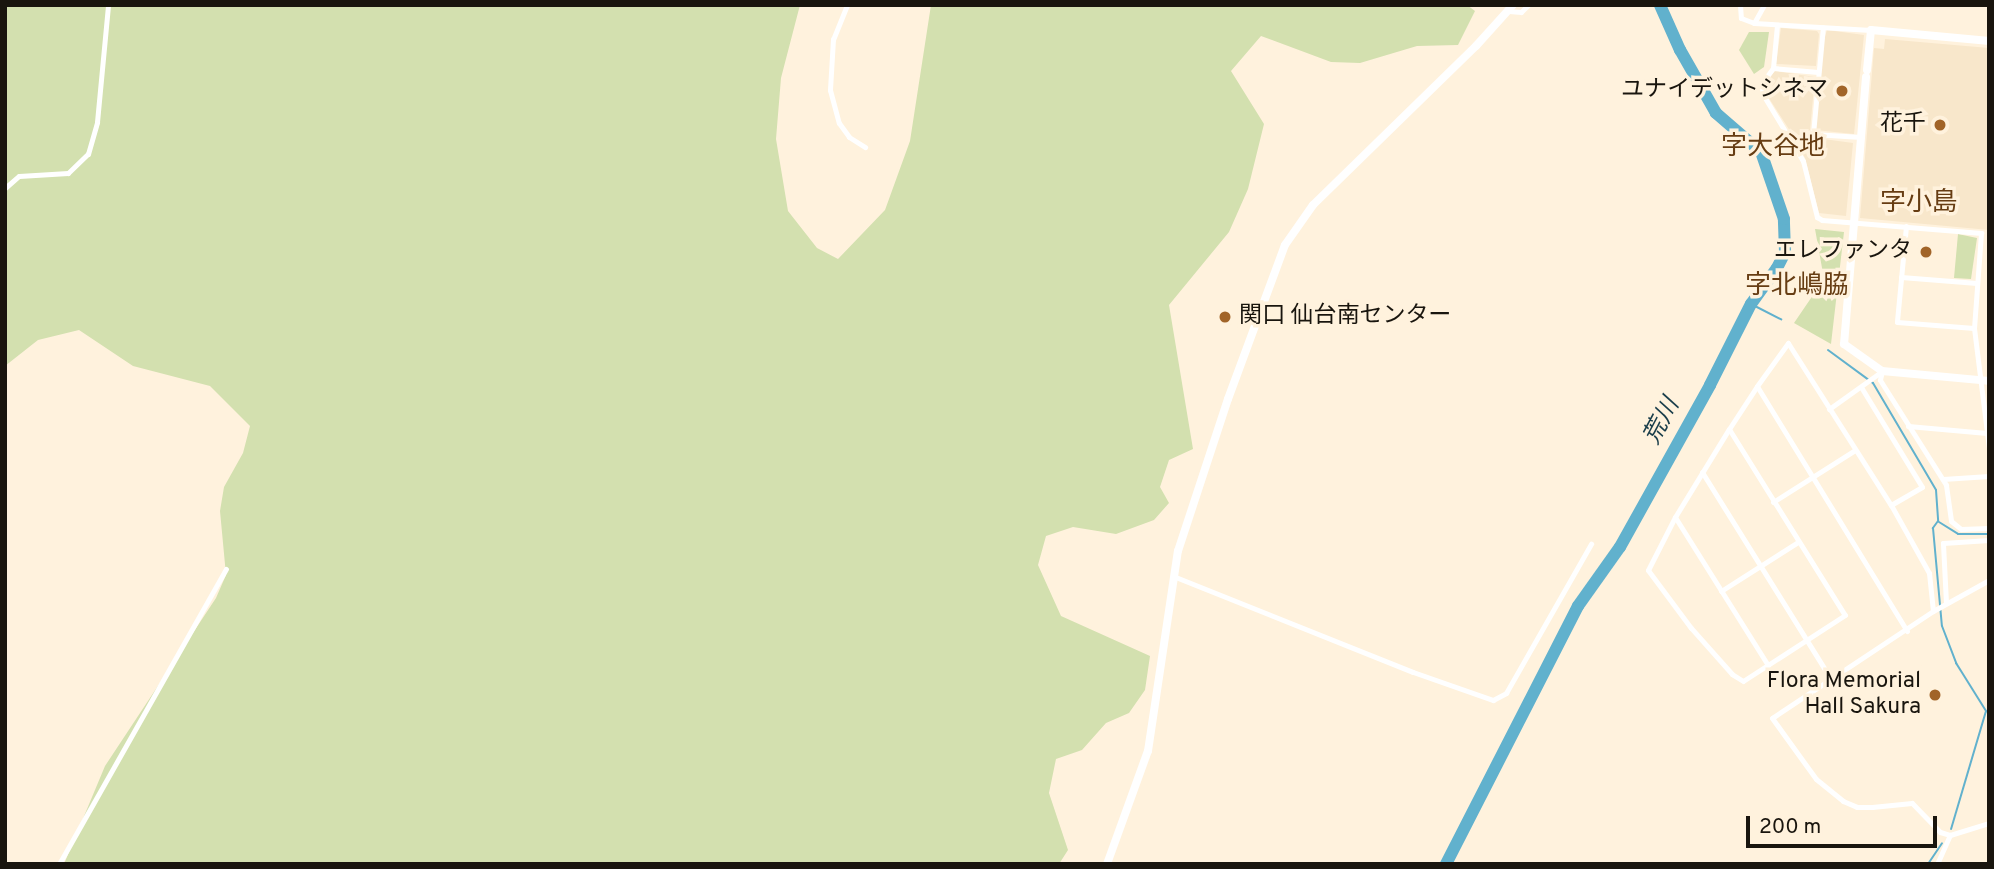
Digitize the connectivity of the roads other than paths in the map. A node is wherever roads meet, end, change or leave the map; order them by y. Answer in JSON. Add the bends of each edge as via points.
{"nodes":[{"id":1,"x":108,"y":5,"type":"edge"},
{"id":2,"x":847,"y":5,"type":"edge"},
{"id":3,"x":1528,"y":5,"type":"edge"},
{"id":4,"x":1741,"y":5,"type":"edge"},
{"id":5,"x":1764,"y":5,"type":"edge"},
{"id":6,"x":1511,"y":8,"type":"edge"},
{"id":7,"x":1754,"y":23,"type":"junction"},
{"id":8,"x":1777,"y":25,"type":"junction"},
{"id":9,"x":1822,"y":27,"type":"junction"},
{"id":10,"x":1871,"y":30,"type":"junction"},
{"id":11,"x":1989,"y":41,"type":"edge"},
{"id":12,"x":1773,"y":68,"type":"junction"},
{"id":13,"x":1818,"y":72,"type":"junction"},
{"id":14,"x":1814,"y":134,"type":"junction"},
{"id":15,"x":1861,"y":137,"type":"junction"},
{"id":16,"x":865,"y":147,"type":"dead end"},
{"id":17,"x":1794,"y":147,"type":"junction"},
{"id":18,"x":5,"y":188,"type":"edge"},
{"id":19,"x":1854,"y":222,"type":"junction"},
{"id":20,"x":1906,"y":226,"type":"junction"},
{"id":21,"x":1901,"y":277,"type":"junction"},
{"id":22,"x":1977,"y":283,"type":"junction"},
{"id":23,"x":1974,"y":328,"type":"junction"},
{"id":24,"x":1878,"y":374,"type":"junction"},
{"id":25,"x":1985,"y":381,"type":"edge"},
{"id":26,"x":1757,"y":386,"type":"junction"},
{"id":27,"x":1861,"y":387,"type":"junction"},
{"id":28,"x":1829,"y":409,"type":"junction"},
{"id":29,"x":1908,"y":426,"type":"junction"},
{"id":30,"x":1728,"y":429,"type":"junction"},
{"id":31,"x":1987,"y":433,"type":"edge"},
{"id":32,"x":1989,"y":449,"type":"edge"},
{"id":33,"x":1855,"y":450,"type":"junction"},
{"id":34,"x":1702,"y":472,"type":"junction"},
{"id":35,"x":1812,"y":476,"type":"junction"},
{"id":36,"x":1989,"y":477,"type":"edge"},
{"id":37,"x":1943,"y":479,"type":"junction"},
{"id":38,"x":1773,"y":502,"type":"junction"},
{"id":39,"x":1891,"y":505,"type":"junction"},
{"id":40,"x":1675,"y":517,"type":"junction"},
{"id":41,"x":1989,"y":528,"type":"edge"},
{"id":42,"x":1989,"y":540,"type":"edge"},
{"id":43,"x":1798,"y":542,"type":"junction"},
{"id":44,"x":1591,"y":544,"type":"dead end"},
{"id":45,"x":1760,"y":567,"type":"junction"},
{"id":46,"x":226,"y":569,"type":"dead end"},
{"id":47,"x":1173,"y":576,"type":"junction"},
{"id":48,"x":1989,"y":580,"type":"edge"},
{"id":49,"x":1721,"y":591,"type":"junction"},
{"id":50,"x":1945,"y":604,"type":"junction"},
{"id":51,"x":1934,"y":610,"type":"junction"},
{"id":52,"x":1907,"y":631,"type":"junction"},
{"id":53,"x":1807,"y":641,"type":"junction"},
{"id":54,"x":1768,"y":666,"type":"junction"},
{"id":55,"x":1832,"y":680,"type":"junction"},
{"id":56,"x":1989,"y":823,"type":"edge"},
{"id":57,"x":1950,"y":835,"type":"junction"},
{"id":58,"x":59,"y":864,"type":"edge"},
{"id":59,"x":1107,"y":864,"type":"edge"},
{"id":60,"x":1937,"y":864,"type":"edge"}],
"edges":[{"from":1,"to":18,"type":"street","via":[[97,122],[88,154],[68,173],[19,176]]},
{"from":2,"to":16,"type":"street","via":[[833,39],[830,90],[839,123],[849,137]]},
{"from":3,"to":6,"type":"street","via":[[1521,12]]},
{"from":4,"to":7,"type":"street","via":[[1741,18]]},
{"from":5,"to":7,"type":"street"},
{"from":6,"to":47,"type":"street","via":[[1293,231],[1278,260],[1228,399]]},
{"from":7,"to":8,"type":"street"},
{"from":8,"to":9,"type":"street"},
{"from":8,"to":12,"type":"street"},
{"from":9,"to":10,"type":"street"},
{"from":9,"to":13,"type":"street"},
{"from":10,"to":11,"type":"street"},
{"from":10,"to":15,"type":"street"},
{"from":12,"to":13,"type":"street"},
{"from":12,"to":17,"type":"street","via":[[1763,82],[1762,93]]},
{"from":13,"to":14,"type":"street"},
{"from":14,"to":15,"type":"street"},
{"from":14,"to":17,"type":"street"},
{"from":15,"to":19,"type":"street"},
{"from":17,"to":19,"type":"street","via":[[1806,170],[1817,217]]},
{"from":19,"to":20,"type":"street"},
{"from":19,"to":24,"type":"street","via":[[1844,344]]},
{"from":20,"to":21,"type":"street"},
{"from":20,"to":22,"type":"street","via":[[1981,233]]},
{"from":21,"to":22,"type":"street"},
{"from":21,"to":23,"type":"street","via":[[1897,322]]},
{"from":22,"to":23,"type":"street"},
{"from":23,"to":25,"type":"street"},
{"from":24,"to":25,"type":"street"},
{"from":24,"to":27,"type":"street"},
{"from":24,"to":29,"type":"street"},
{"from":25,"to":31,"type":"street"},
{"from":26,"to":28,"type":"street","via":[[1788,343]]},
{"from":26,"to":30,"type":"street"},
{"from":26,"to":35,"type":"street"},
{"from":27,"to":28,"type":"street"},
{"from":27,"to":39,"type":"street","via":[[1922,487]]},
{"from":28,"to":33,"type":"street"},
{"from":29,"to":31,"type":"street"},
{"from":29,"to":37,"type":"street"},
{"from":30,"to":34,"type":"street"},
{"from":30,"to":38,"type":"street"},
{"from":31,"to":32,"type":"street"},
{"from":33,"to":35,"type":"street"},
{"from":33,"to":39,"type":"street"},
{"from":34,"to":40,"type":"street"},
{"from":34,"to":45,"type":"street"},
{"from":35,"to":38,"type":"street"},
{"from":35,"to":52,"type":"street"},
{"from":36,"to":37,"type":"street"},
{"from":37,"to":41,"type":"street","via":[[1951,521],[1961,528]]},
{"from":38,"to":43,"type":"street"},
{"from":39,"to":51,"type":"street","via":[[1929,573]]},
{"from":40,"to":49,"type":"street"},
{"from":40,"to":54,"type":"street","via":[[1648,570],[1732,674],[1743,681]]},
{"from":42,"to":50,"type":"street","via":[[1943,544]]},
{"from":43,"to":45,"type":"street"},
{"from":43,"to":53,"type":"street","via":[[1845,615]]},
{"from":44,"to":47,"type":"street","via":[[1506,693],[1493,700]]},
{"from":45,"to":49,"type":"street"},
{"from":45,"to":53,"type":"street"},
{"from":46,"to":58,"type":"street"},
{"from":47,"to":59,"type":"street","via":[[1148,751]]},
{"from":48,"to":50,"type":"street"},
{"from":49,"to":54,"type":"street"},
{"from":50,"to":51,"type":"street"},
{"from":51,"to":52,"type":"street"},
{"from":52,"to":55,"type":"street"},
{"from":53,"to":54,"type":"street"},
{"from":53,"to":55,"type":"street"},
{"from":55,"to":57,"type":"street","via":[[1772,718],[1816,779],[1857,807],[1912,803],[1940,832]]},
{"from":56,"to":57,"type":"street"},
{"from":57,"to":60,"type":"street"}]}
